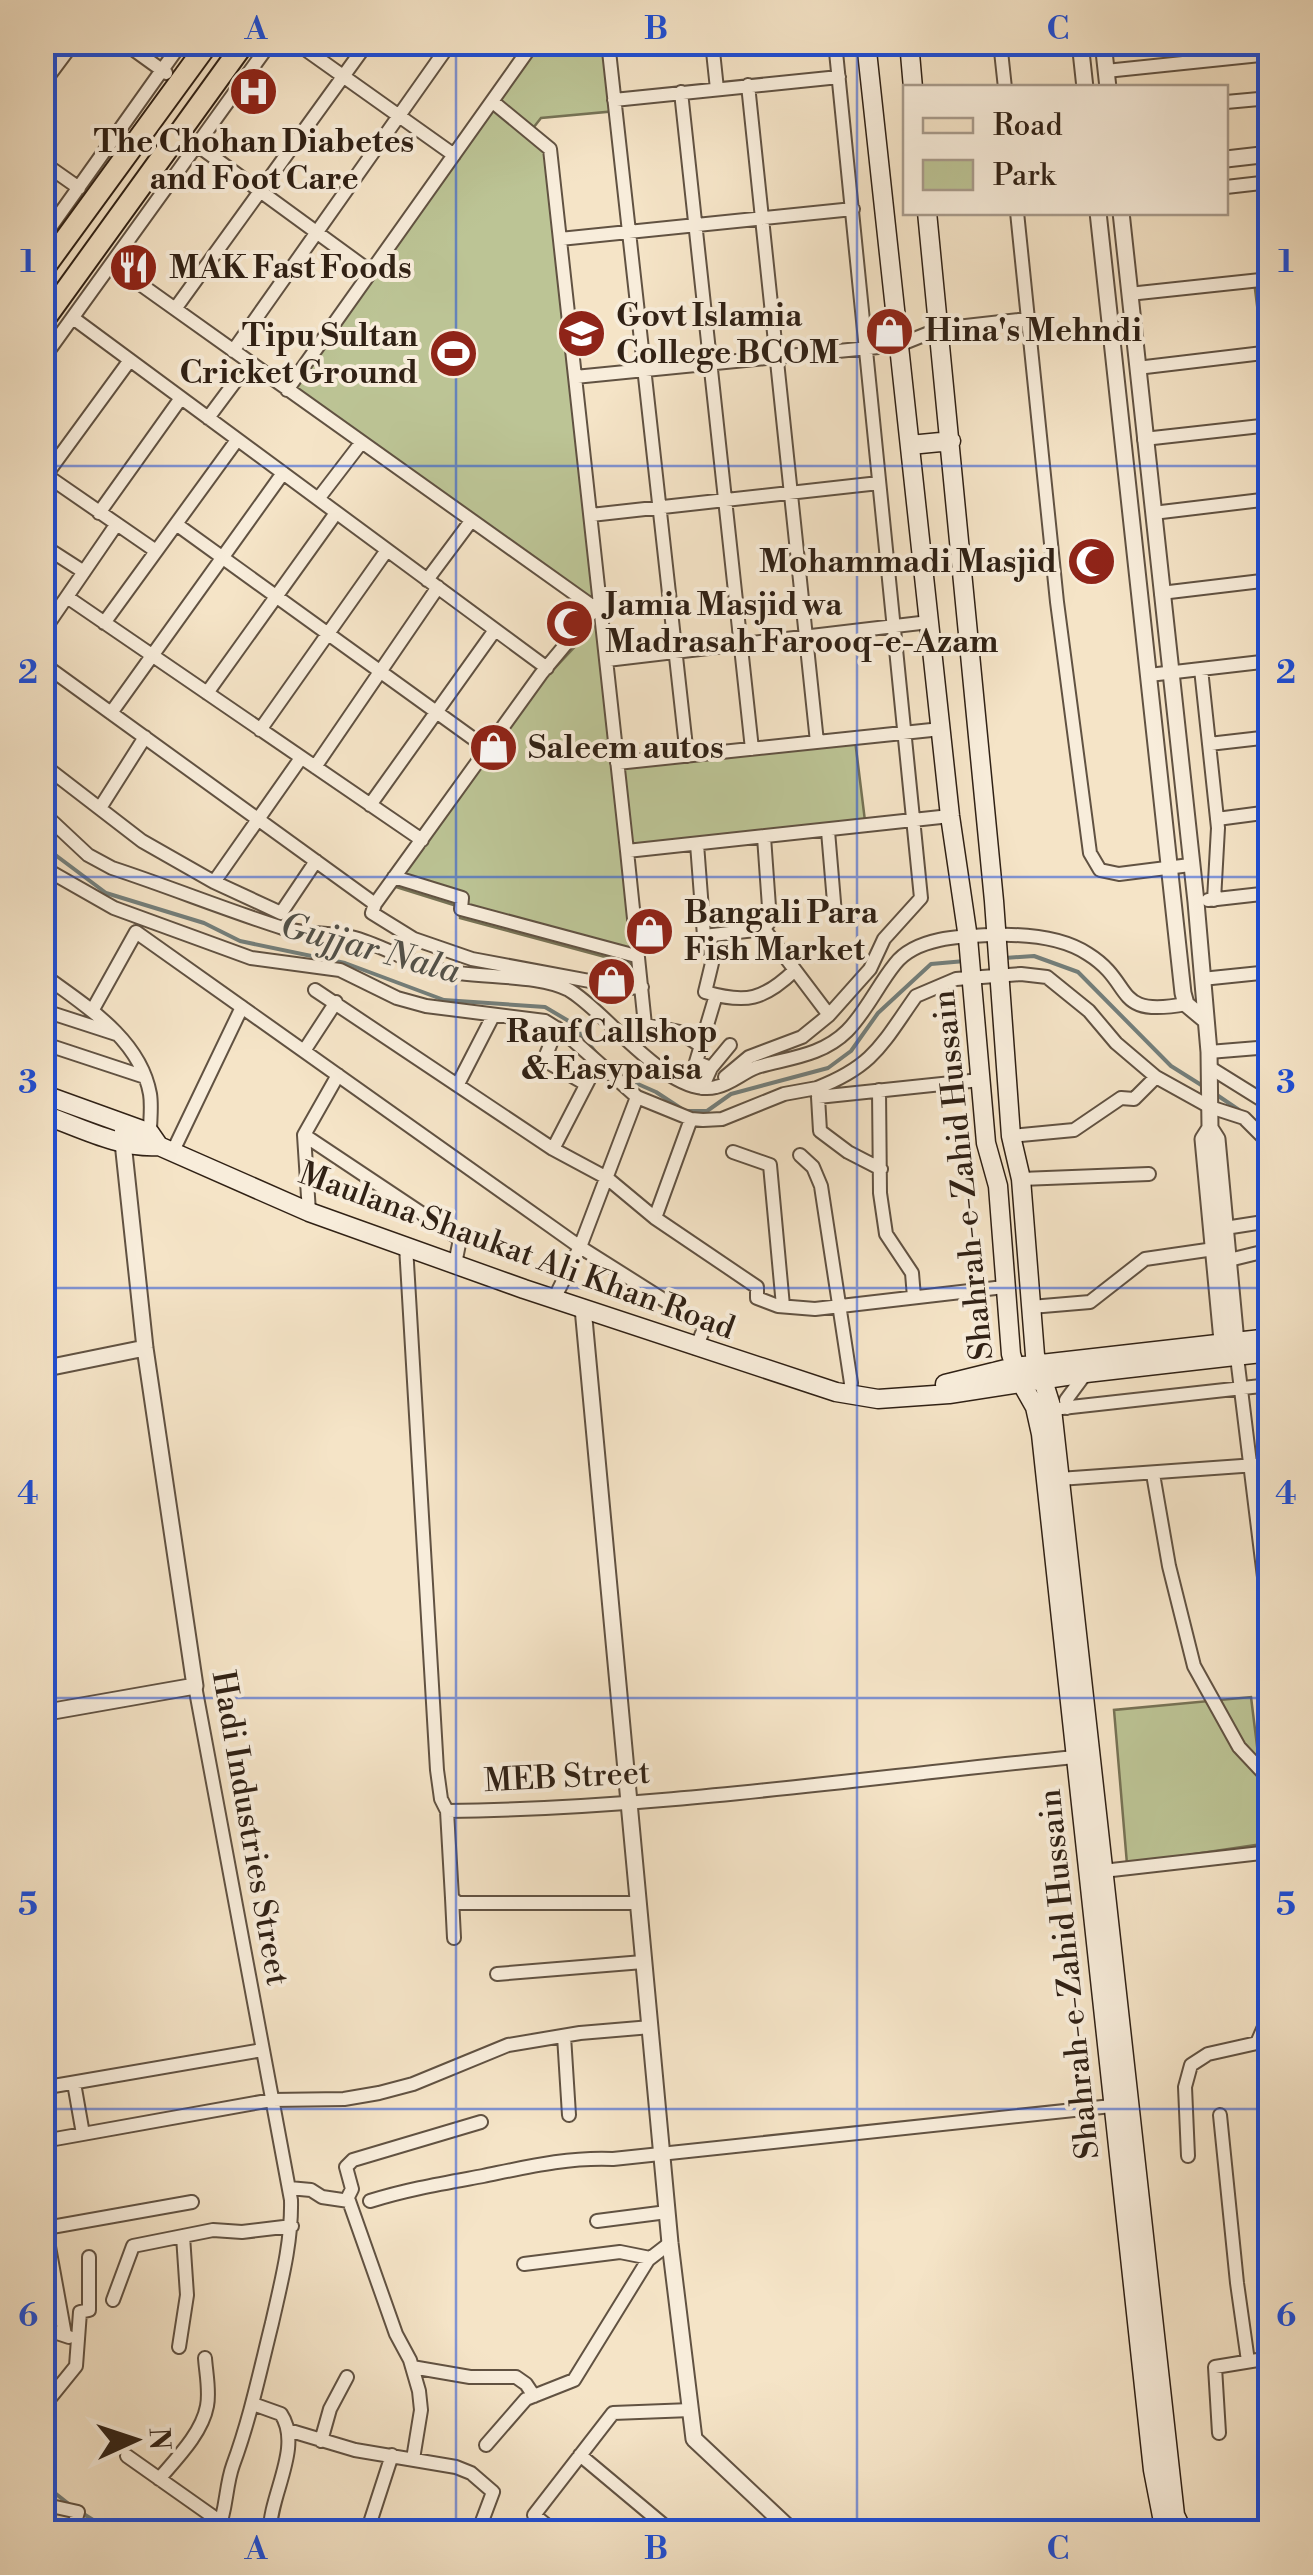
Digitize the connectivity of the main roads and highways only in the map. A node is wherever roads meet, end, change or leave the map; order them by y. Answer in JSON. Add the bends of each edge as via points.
{"nodes":[{"id":1,"x":209,"y":42,"type":"edge"},
{"id":2,"x":245,"y":42,"type":"edge"},
{"id":3,"x":866,"y":42,"type":"edge"},
{"id":4,"x":908,"y":42,"type":"edge"},
{"id":5,"x":171,"y":82,"type":"junction"},
{"id":6,"x":913,"y":85,"type":"edge"},
{"id":7,"x":195,"y":112,"type":"junction"},
{"id":8,"x":926,"y":215,"type":"edge"},
{"id":9,"x":45,"y":261,"type":"edge"},
{"id":10,"x":42,"y":323,"type":"edge"},
{"id":11,"x":951,"y":441,"type":"junction"},
{"id":12,"x":910,"y":446,"type":"junction"},
{"id":13,"x":42,"y":1094,"type":"edge"},
{"id":14,"x":42,"y":1114,"type":"edge"},
{"id":15,"x":122,"y":1133,"type":"junction"},
{"id":16,"x":1270,"y":1338,"type":"edge"},
{"id":17,"x":1230,"y":1350,"type":"junction"},
{"id":18,"x":1270,"y":1352,"type":"edge"},
{"id":19,"x":1039,"y":1372,"type":"junction"},
{"id":20,"x":1017,"y":1375,"type":"junction"},
{"id":21,"x":1052,"y":1410,"type":"junction"},
{"id":22,"x":1122,"y":2105,"type":"junction"},
{"id":23,"x":1165,"y":2532,"type":"edge"},
{"id":24,"x":1183,"y":2532,"type":"edge"}],
"edges":[{"from":1,"to":5,"type":"main road"},
{"from":2,"to":7,"type":"main road"},
{"from":3,"to":12,"type":"main road","name":"Shahrah-e-Zahid Hussain"},
{"from":4,"to":6,"type":"main road"},
{"from":5,"to":7,"type":"main road"},
{"from":5,"to":9,"type":"main road"},
{"from":7,"to":10,"type":"main road"},
{"from":8,"to":11,"type":"main road","name":"Shahrah-e-Zahid Hussain"},
{"from":11,"to":12,"type":"main road"},
{"from":11,"to":19,"type":"main road","name":"Shahrah-e-Zahid Hussain","via":[[1011,1136]]},
{"from":12,"to":20,"type":"main road","name":"Shahrah-e-Zahid Hussain"},
{"from":13,"to":15,"type":"main road","name":"Maulana Shaukat Ali Khan Road"},
{"from":14,"to":15,"type":"main road","name":"Maulana Shaukat Ali Khan Road"},
{"from":15,"to":20,"type":"main road","name":"Maulana Shaukat Ali Khan Road","via":[[142,1147],[161,1143],[310,1212],[791,1380],[878,1400],[948,1394]]},
{"from":16,"to":17,"type":"main road","name":"Maulana Shaukat Ali Khan Road"},
{"from":17,"to":18,"type":"main road","name":"Maulana Shaukat Ali Khan Road"},
{"from":17,"to":19,"type":"main road","name":"Maulana Shaukat Ali Khan Road"},
{"from":17,"to":19,"type":"main road","name":"Maulana Shaukat Ali Khan Road","via":[[1086,1374]]},
{"from":19,"to":20,"type":"main road","name":"Maulana Shaukat Ali Khan Road"},
{"from":19,"to":21,"type":"main road","name":"Shahrah-e-Zahid Hussain"},
{"from":20,"to":21,"type":"main road","name":"Shahrah-e-Zahid Hussain"},
{"from":21,"to":22,"type":"main road","name":"Shahrah-e-Zahid Hussain","via":[[1104,1870]]},
{"from":21,"to":22,"type":"main road","name":"Shahrah-e-Zahid Hussain","via":[[1075,1757]]},
{"from":22,"to":23,"type":"main road","name":"Shahrah-e-Zahid Hussain","via":[[1153,2470]]},
{"from":22,"to":24,"type":"main road","name":"Shahrah-e-Zahid Hussain","via":[[1174,2515]]}]}
